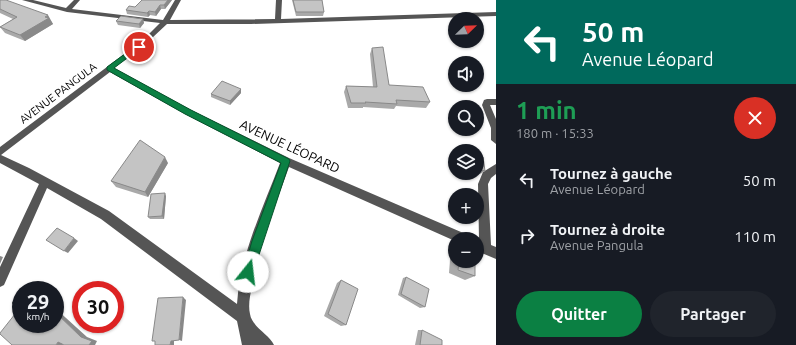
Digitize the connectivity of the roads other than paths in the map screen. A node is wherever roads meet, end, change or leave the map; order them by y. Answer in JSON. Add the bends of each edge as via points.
{"nodes":[{"id":1,"x":25,"y":0,"type":"edge"},
{"id":2,"x":77,"y":0,"type":"edge"},
{"id":3,"x":178,"y":0,"type":"edge"},
{"id":4,"x":279,"y":0,"type":"edge"},
{"id":5,"x":67,"y":10,"type":"junction"},
{"id":6,"x":496,"y":14,"type":"edge"},
{"id":7,"x":278,"y":20,"type":"junction"},
{"id":8,"x":164,"y":22,"type":"junction"},
{"id":9,"x":109,"y":68,"type":"junction"},
{"id":10,"x":496,"y":102,"type":"edge"},
{"id":11,"x":496,"y":140,"type":"edge"},
{"id":12,"x":0,"y":152,"type":"edge"},
{"id":13,"x":0,"y":159,"type":"edge"},
{"id":14,"x":286,"y":161,"type":"junction"},
{"id":15,"x":496,"y":168,"type":"edge"},
{"id":16,"x":45,"y":182,"type":"junction"},
{"id":17,"x":448,"y":232,"type":"edge"},
{"id":18,"x":481,"y":232,"type":"edge"},
{"id":19,"x":484,"y":248,"type":"edge"},
{"id":20,"x":496,"y":254,"type":"edge"},
{"id":21,"x":0,"y":281,"type":"edge"},
{"id":22,"x":243,"y":317,"type":"junction"},
{"id":23,"x":249,"y":345,"type":"edge"},
{"id":24,"x":268,"y":345,"type":"edge"}],
"edges":[{"from":1,"to":5,"type":"street"},
{"from":2,"to":5,"type":"street"},
{"from":3,"to":8,"type":"street","name":"AVENUE PANGULA"},
{"from":4,"to":7,"type":"street"},
{"from":5,"to":8,"type":"street"},
{"from":6,"to":7,"type":"street"},
{"from":7,"to":8,"type":"street"},
{"from":8,"to":9,"type":"street","name":"AVENUE PANGULA","via":[[145,41]]},
{"from":9,"to":12,"type":"street","name":"AVENUE PANGULA"},
{"from":9,"to":14,"type":"street","name":"AVENUE LÉOPARD","via":[[188,112]]},
{"from":10,"to":11,"type":"street","via":[[488,102],[486,105],[495,128]]},
{"from":13,"to":16,"type":"street"},
{"from":14,"to":17,"type":"street","name":"AVENUE LÉOPARD"},
{"from":14,"to":22,"type":"street","via":[[251,262],[243,300]]},
{"from":15,"to":18,"type":"street","via":[[487,175],[483,184]]},
{"from":16,"to":21,"type":"street"},
{"from":16,"to":22,"type":"street","via":[[105,215]]},
{"from":19,"to":20,"type":"street"},
{"from":22,"to":23,"type":"street"},
{"from":22,"to":24,"type":"street","via":[[252,331]]}]}
